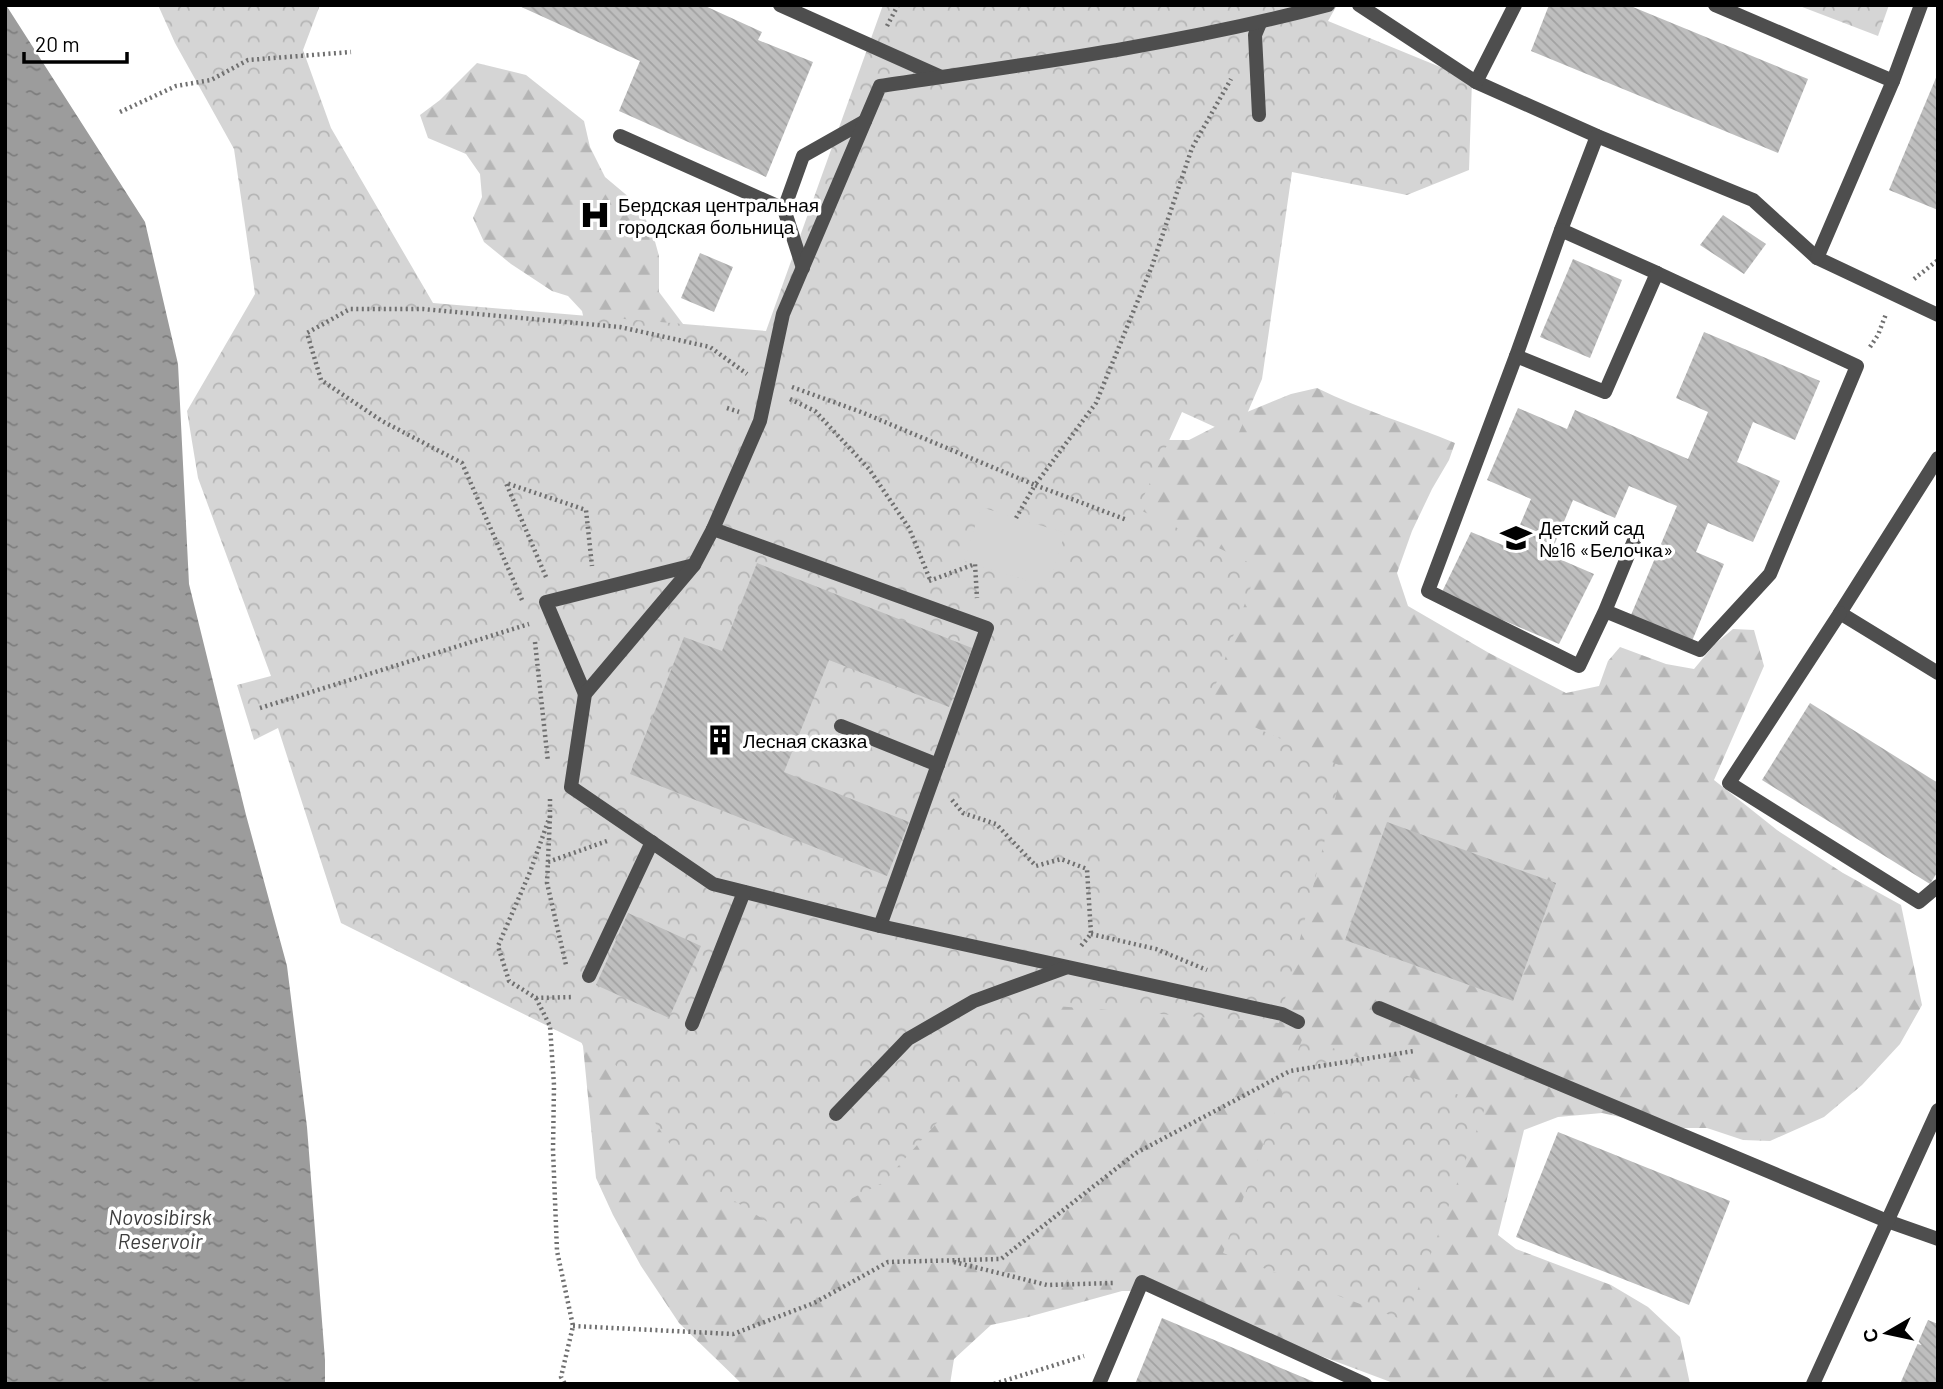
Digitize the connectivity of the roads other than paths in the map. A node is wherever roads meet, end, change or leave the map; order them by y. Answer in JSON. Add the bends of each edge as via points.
{"nodes":[{"id":1,"x":780,"y":5,"type":"edge"},
{"id":2,"x":1328,"y":5,"type":"edge"},
{"id":3,"x":1359,"y":5,"type":"edge"},
{"id":4,"x":1516,"y":5,"type":"edge"},
{"id":5,"x":1715,"y":5,"type":"edge"},
{"id":6,"x":1921,"y":5,"type":"edge"},
{"id":7,"x":1258,"y":29,"type":"junction"},
{"id":8,"x":941,"y":77,"type":"junction"},
{"id":9,"x":1893,"y":81,"type":"junction"},
{"id":10,"x":1476,"y":82,"type":"junction"},
{"id":11,"x":1259,"y":115,"type":"dead end"},
{"id":12,"x":865,"y":121,"type":"junction"},
{"id":13,"x":620,"y":135,"type":"dead end"},
{"id":14,"x":1597,"y":136,"type":"junction"},
{"id":15,"x":784,"y":209,"type":"junction"},
{"id":16,"x":1561,"y":230,"type":"junction"},
{"id":17,"x":1817,"y":258,"type":"junction"},
{"id":18,"x":803,"y":268,"type":"junction"},
{"id":19,"x":1657,"y":272,"type":"junction"},
{"id":20,"x":1938,"y":315,"type":"edge"},
{"id":21,"x":1516,"y":356,"type":"junction"},
{"id":22,"x":1938,"y":458,"type":"edge"},
{"id":23,"x":713,"y":529,"type":"junction"},
{"id":24,"x":1638,"y":531,"type":"dead end"},
{"id":25,"x":694,"y":565,"type":"junction"},
{"id":26,"x":1605,"y":611,"type":"junction"},
{"id":27,"x":1840,"y":612,"type":"junction"},
{"id":28,"x":1938,"y":673,"type":"edge"},
{"id":29,"x":584,"y":694,"type":"junction"},
{"id":30,"x":841,"y":726,"type":"dead end"},
{"id":31,"x":936,"y":772,"type":"junction"},
{"id":32,"x":652,"y":842,"type":"junction"},
{"id":33,"x":1938,"y":886,"type":"edge"},
{"id":34,"x":744,"y":892,"type":"junction"},
{"id":35,"x":880,"y":926,"type":"junction"},
{"id":36,"x":1066,"y":967,"type":"junction"},
{"id":37,"x":589,"y":976,"type":"dead end"},
{"id":38,"x":1379,"y":1008,"type":"dead end"},
{"id":39,"x":1298,"y":1022,"type":"dead end"},
{"id":40,"x":692,"y":1024,"type":"dead end"},
{"id":41,"x":1938,"y":1110,"type":"edge"},
{"id":42,"x":836,"y":1114,"type":"dead end"},
{"id":43,"x":1887,"y":1221,"type":"junction"},
{"id":44,"x":1938,"y":1239,"type":"edge"},
{"id":45,"x":1099,"y":1384,"type":"edge"},
{"id":46,"x":1365,"y":1384,"type":"edge"},
{"id":47,"x":1813,"y":1384,"type":"edge"}],
"edges":[{"from":1,"to":8,"type":"lane"},
{"from":2,"to":7,"type":"lane"},
{"from":3,"to":10,"type":"lane"},
{"from":4,"to":10,"type":"lane"},
{"from":5,"to":9,"type":"lane"},
{"from":6,"to":9,"type":"lane"},
{"from":7,"to":8,"type":"lane"},
{"from":7,"to":11,"type":"lane"},
{"from":8,"to":12,"type":"lane","via":[[880,86]]},
{"from":9,"to":17,"type":"lane"},
{"from":10,"to":14,"type":"lane"},
{"from":12,"to":15,"type":"lane","via":[[803,156]]},
{"from":12,"to":18,"type":"lane"},
{"from":13,"to":15,"type":"lane"},
{"from":14,"to":16,"type":"lane"},
{"from":14,"to":17,"type":"lane","via":[[1753,200]]},
{"from":15,"to":18,"type":"lane"},
{"from":16,"to":19,"type":"lane"},
{"from":16,"to":21,"type":"lane"},
{"from":17,"to":20,"type":"lane"},
{"from":18,"to":23,"type":"lane","via":[[783,314],[760,421]]},
{"from":19,"to":21,"type":"lane","via":[[1605,392]]},
{"from":19,"to":26,"type":"lane","via":[[1857,366],[1770,575],[1700,650]]},
{"from":21,"to":26,"type":"lane","via":[[1428,591],[1579,666]]},
{"from":22,"to":27,"type":"lane"},
{"from":23,"to":25,"type":"lane"},
{"from":23,"to":31,"type":"lane","via":[[986,628]]},
{"from":24,"to":26,"type":"lane"},
{"from":25,"to":29,"type":"lane"},
{"from":25,"to":29,"type":"lane","via":[[546,603]]},
{"from":27,"to":28,"type":"lane"},
{"from":27,"to":33,"type":"lane","via":[[1729,783],[1919,902]]},
{"from":29,"to":32,"type":"lane","via":[[571,787]]},
{"from":30,"to":31,"type":"lane"},
{"from":31,"to":35,"type":"lane"},
{"from":32,"to":34,"type":"lane","via":[[713,884]]},
{"from":32,"to":37,"type":"lane"},
{"from":34,"to":35,"type":"lane"},
{"from":34,"to":40,"type":"lane"},
{"from":35,"to":36,"type":"lane"},
{"from":36,"to":39,"type":"lane","via":[[1272,1012]]},
{"from":36,"to":42,"type":"lane","via":[[974,1001],[908,1039]]},
{"from":38,"to":43,"type":"lane"},
{"from":41,"to":43,"type":"lane"},
{"from":43,"to":44,"type":"lane"},
{"from":43,"to":47,"type":"lane"},
{"from":45,"to":46,"type":"lane","via":[[1142,1282]]}]}
